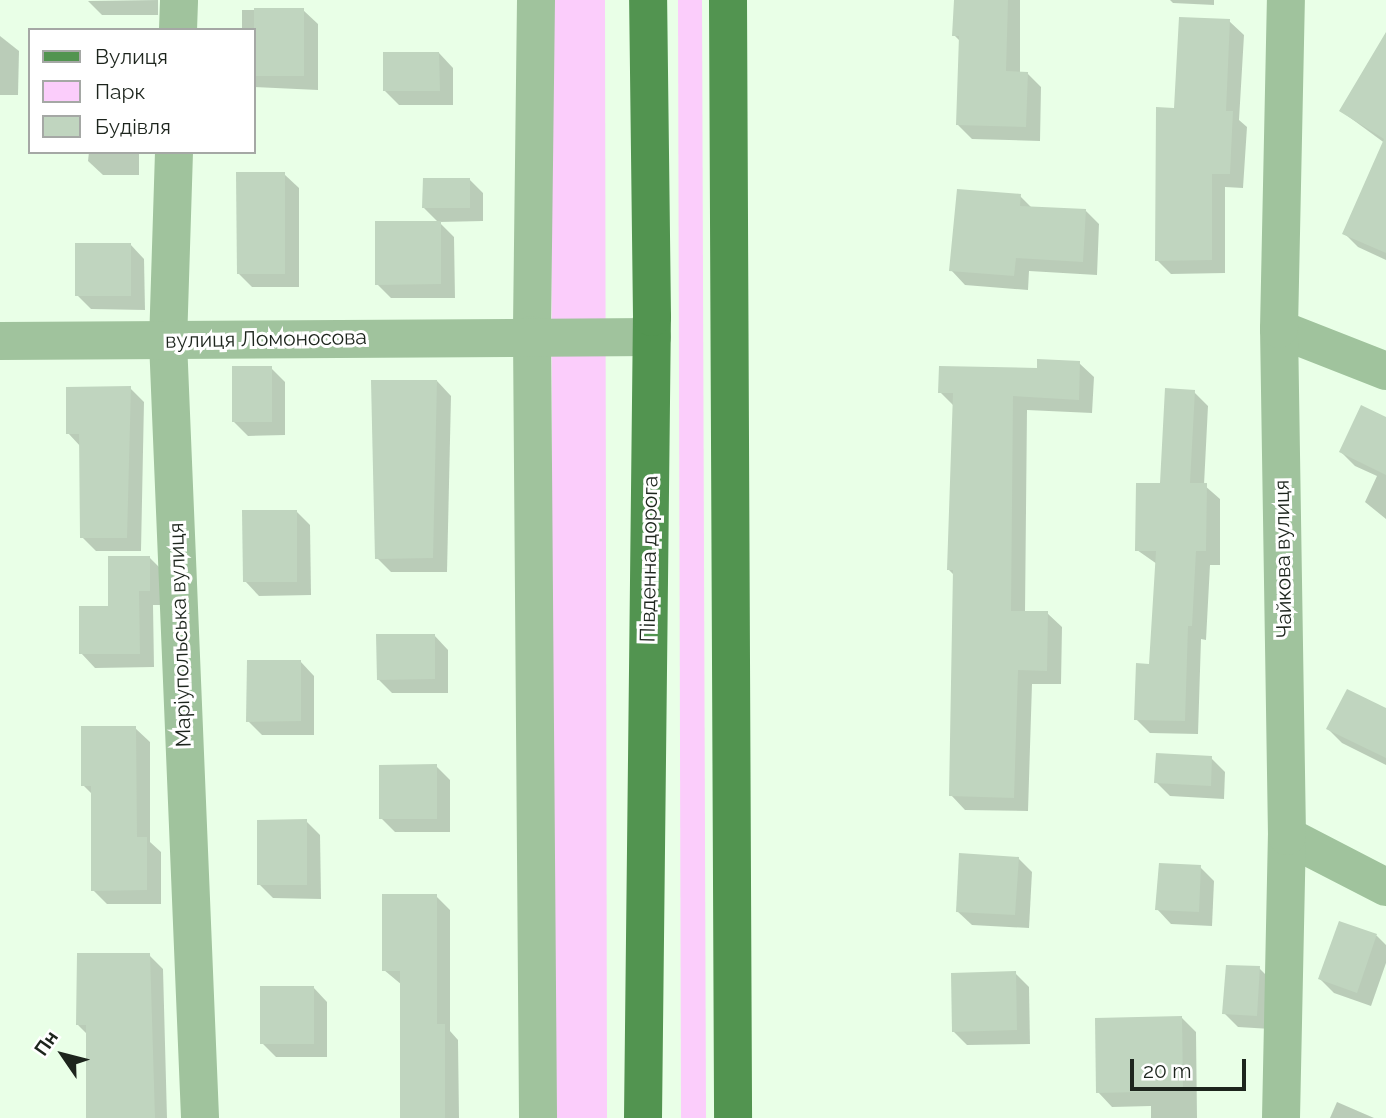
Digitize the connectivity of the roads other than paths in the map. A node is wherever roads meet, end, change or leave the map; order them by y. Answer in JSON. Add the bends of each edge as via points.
{"nodes":[{"id":1,"x":179,"y":0,"type":"edge"},
{"id":2,"x":536,"y":0,"type":"edge"},
{"id":3,"x":649,"y":0,"type":"edge"},
{"id":4,"x":728,"y":0,"type":"edge"},
{"id":5,"x":1286,"y":0,"type":"edge"},
{"id":6,"x":178,"y":28,"type":"edge"},
{"id":7,"x":174,"y":154,"type":"edge"},
{"id":8,"x":1279,"y":329,"type":"junction"},
{"id":9,"x":532,"y":335,"type":"junction"},
{"id":10,"x":652,"y":337,"type":"junction"},
{"id":11,"x":0,"y":341,"type":"edge"},
{"id":12,"x":168,"y":341,"type":"junction"},
{"id":13,"x":1386,"y":371,"type":"edge"},
{"id":14,"x":1287,"y":836,"type":"junction"},
{"id":15,"x":1386,"y":887,"type":"edge"},
{"id":16,"x":200,"y":1118,"type":"edge"},
{"id":17,"x":538,"y":1118,"type":"edge"},
{"id":18,"x":643,"y":1118,"type":"edge"},
{"id":19,"x":733,"y":1118,"type":"edge"},
{"id":20,"x":1281,"y":1118,"type":"edge"}],
"edges":[{"from":1,"to":6,"type":"street"},
{"from":2,"to":9,"type":"street"},
{"from":3,"to":10,"type":"main road","name":"Південна дорога"},
{"from":4,"to":19,"type":"main road"},
{"from":5,"to":8,"type":"street","name":"Чайкова вулиця"},
{"from":7,"to":12,"type":"street","name":"Маріупольська вулиця"},
{"from":8,"to":13,"type":"street"},
{"from":8,"to":14,"type":"street","name":"Чайкова вулиця"},
{"from":9,"to":10,"type":"street","name":"вулиця Ломоносова"},
{"from":9,"to":12,"type":"street","name":"вулиця Ломоносова"},
{"from":9,"to":17,"type":"street"},
{"from":10,"to":18,"type":"main road","name":"Південна дорога"},
{"from":11,"to":12,"type":"street","name":"вулиця Ломоносова"},
{"from":12,"to":16,"type":"street","name":"Маріупольська вулиця"},
{"from":14,"to":15,"type":"street"},
{"from":14,"to":20,"type":"street","name":"Чайкова вулиця"}]}
